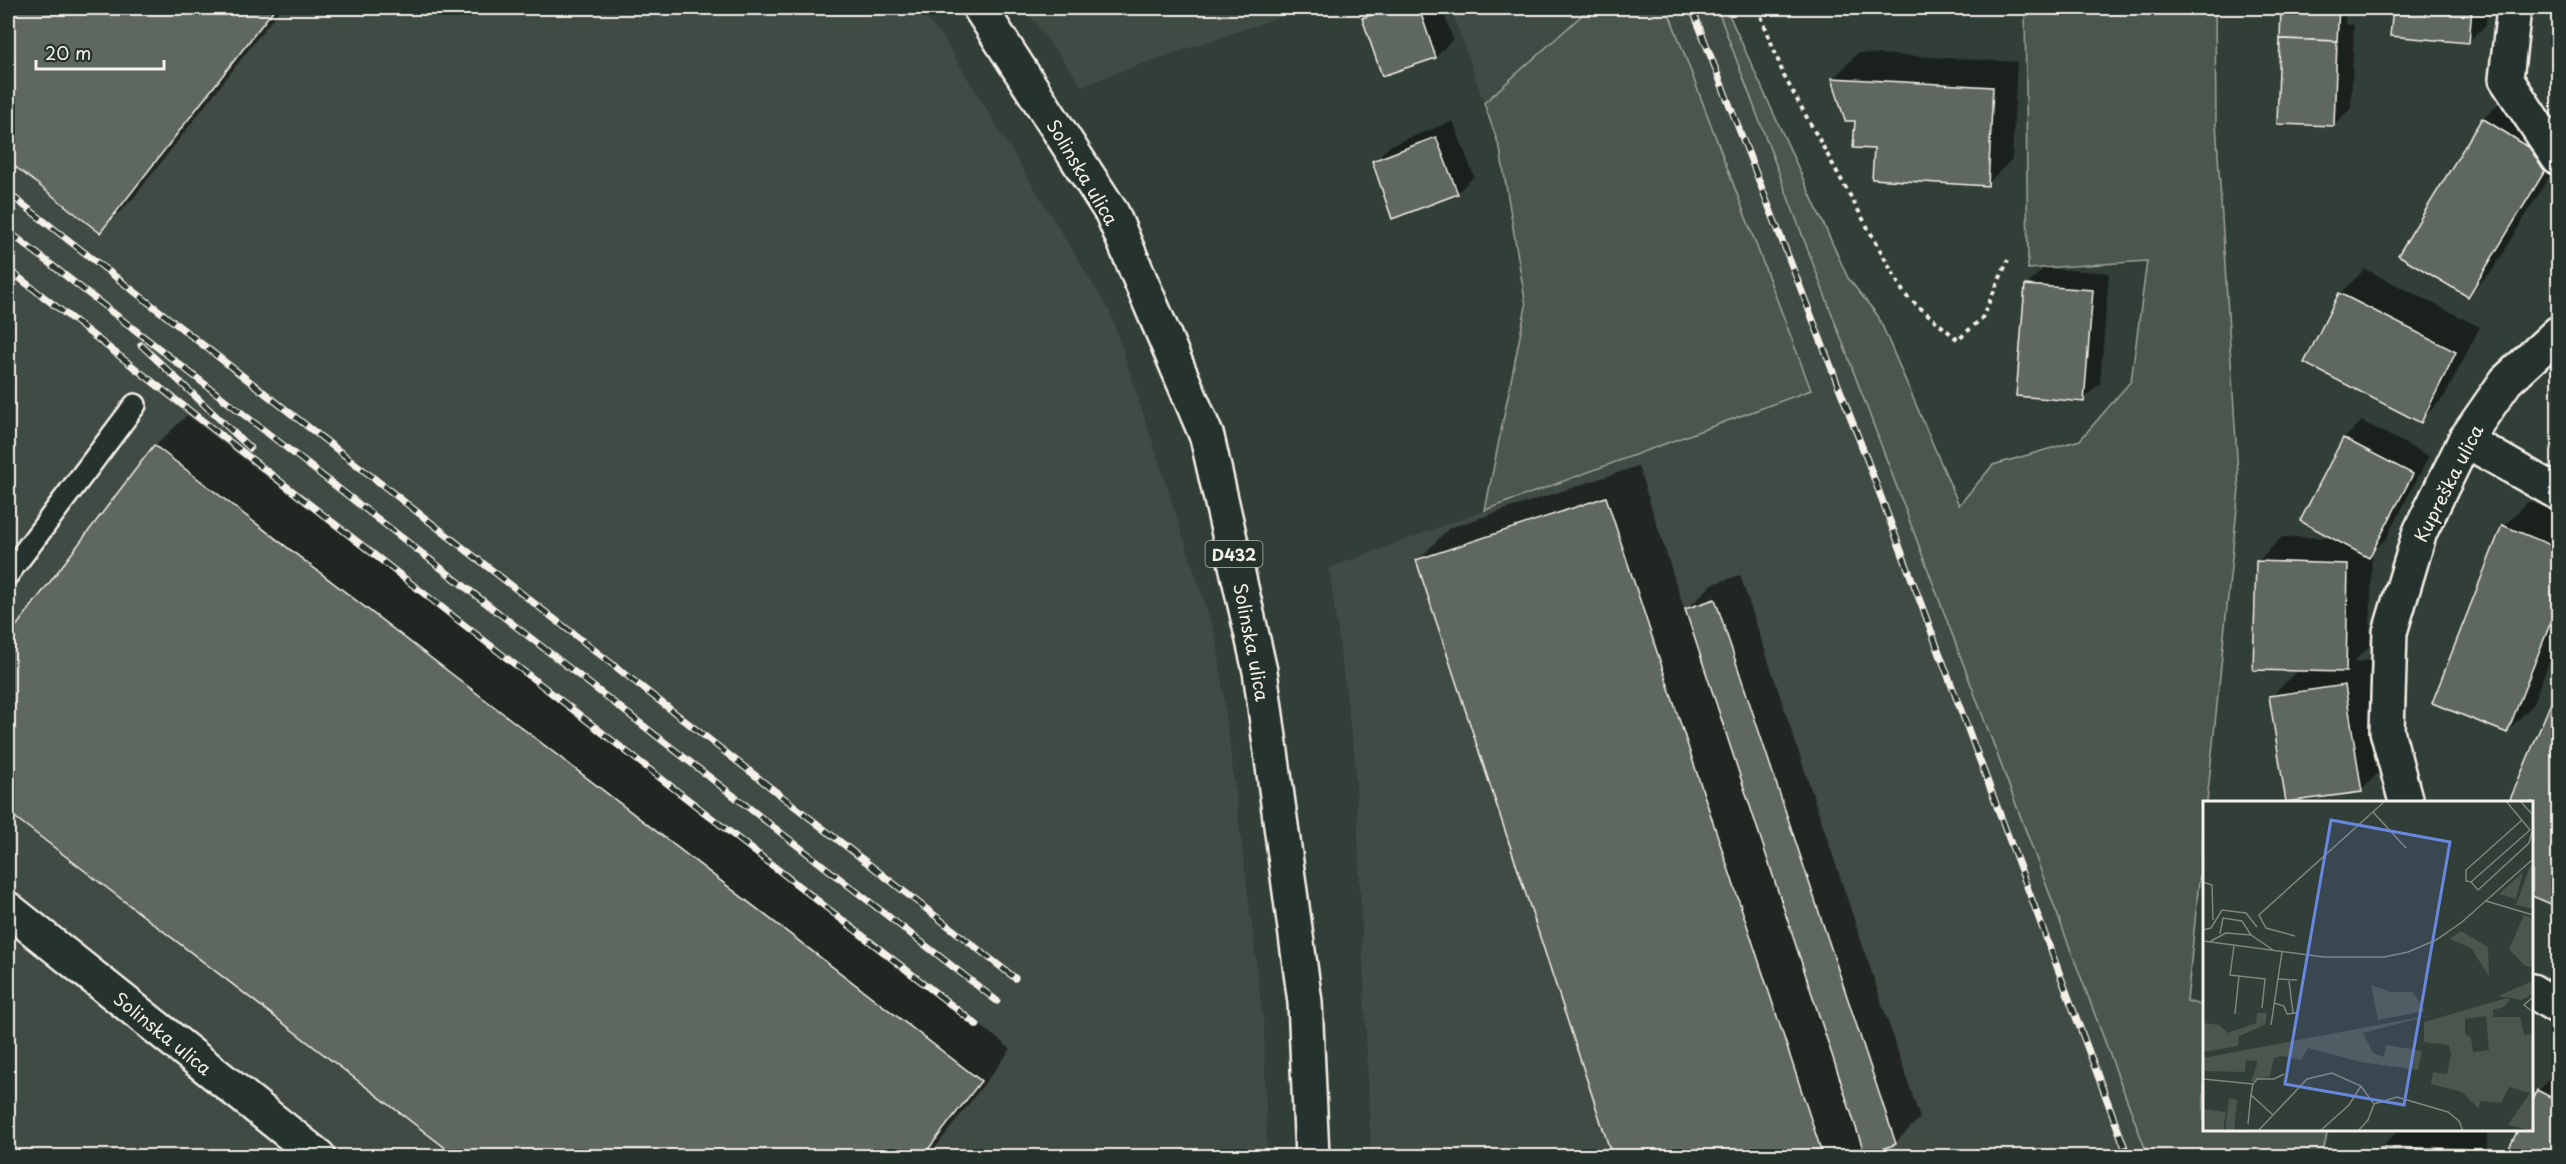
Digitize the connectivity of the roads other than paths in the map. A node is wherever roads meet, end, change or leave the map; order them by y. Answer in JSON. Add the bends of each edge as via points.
{"nodes":[{"id":1,"x":980,"y":8,"type":"edge"},
{"id":2,"x":2514,"y":8,"type":"edge"},
{"id":3,"x":2559,"y":158,"type":"edge"},
{"id":4,"x":2559,"y":333,"type":"edge"},
{"id":5,"x":135,"y":405,"type":"dead end"},
{"id":6,"x":2465,"y":440,"type":"junction"},
{"id":7,"x":2559,"y":493,"type":"edge"},
{"id":8,"x":8,"y":574,"type":"edge"},
{"id":9,"x":2406,"y":801,"type":"edge"},
{"id":10,"x":8,"y":909,"type":"edge"},
{"id":11,"x":2533,"y":991,"type":"edge"},
{"id":12,"x":2559,"y":1008,"type":"edge"},
{"id":13,"x":318,"y":1156,"type":"edge"},
{"id":14,"x":1312,"y":1156,"type":"edge"}],
"edges":[{"from":1,"to":14,"type":"street","name":"Solinska ulica","number":"D432","via":[[1112,213],[1207,437],[1260,671],[1305,1002]]},
{"from":2,"to":3,"type":"street","via":[[2506,80]]},
{"from":4,"to":6,"type":"street","name":"Kupreška ulica","via":[[2506,381]]},
{"from":5,"to":8,"type":"lane"},
{"from":6,"to":7,"type":"street"},
{"from":6,"to":9,"type":"street","name":"Kupreška ulica","via":[[2420,532],[2390,632],[2387,731]]},
{"from":10,"to":13,"type":"street","name":"Solinska ulica"},
{"from":11,"to":12,"type":"street"}]}
